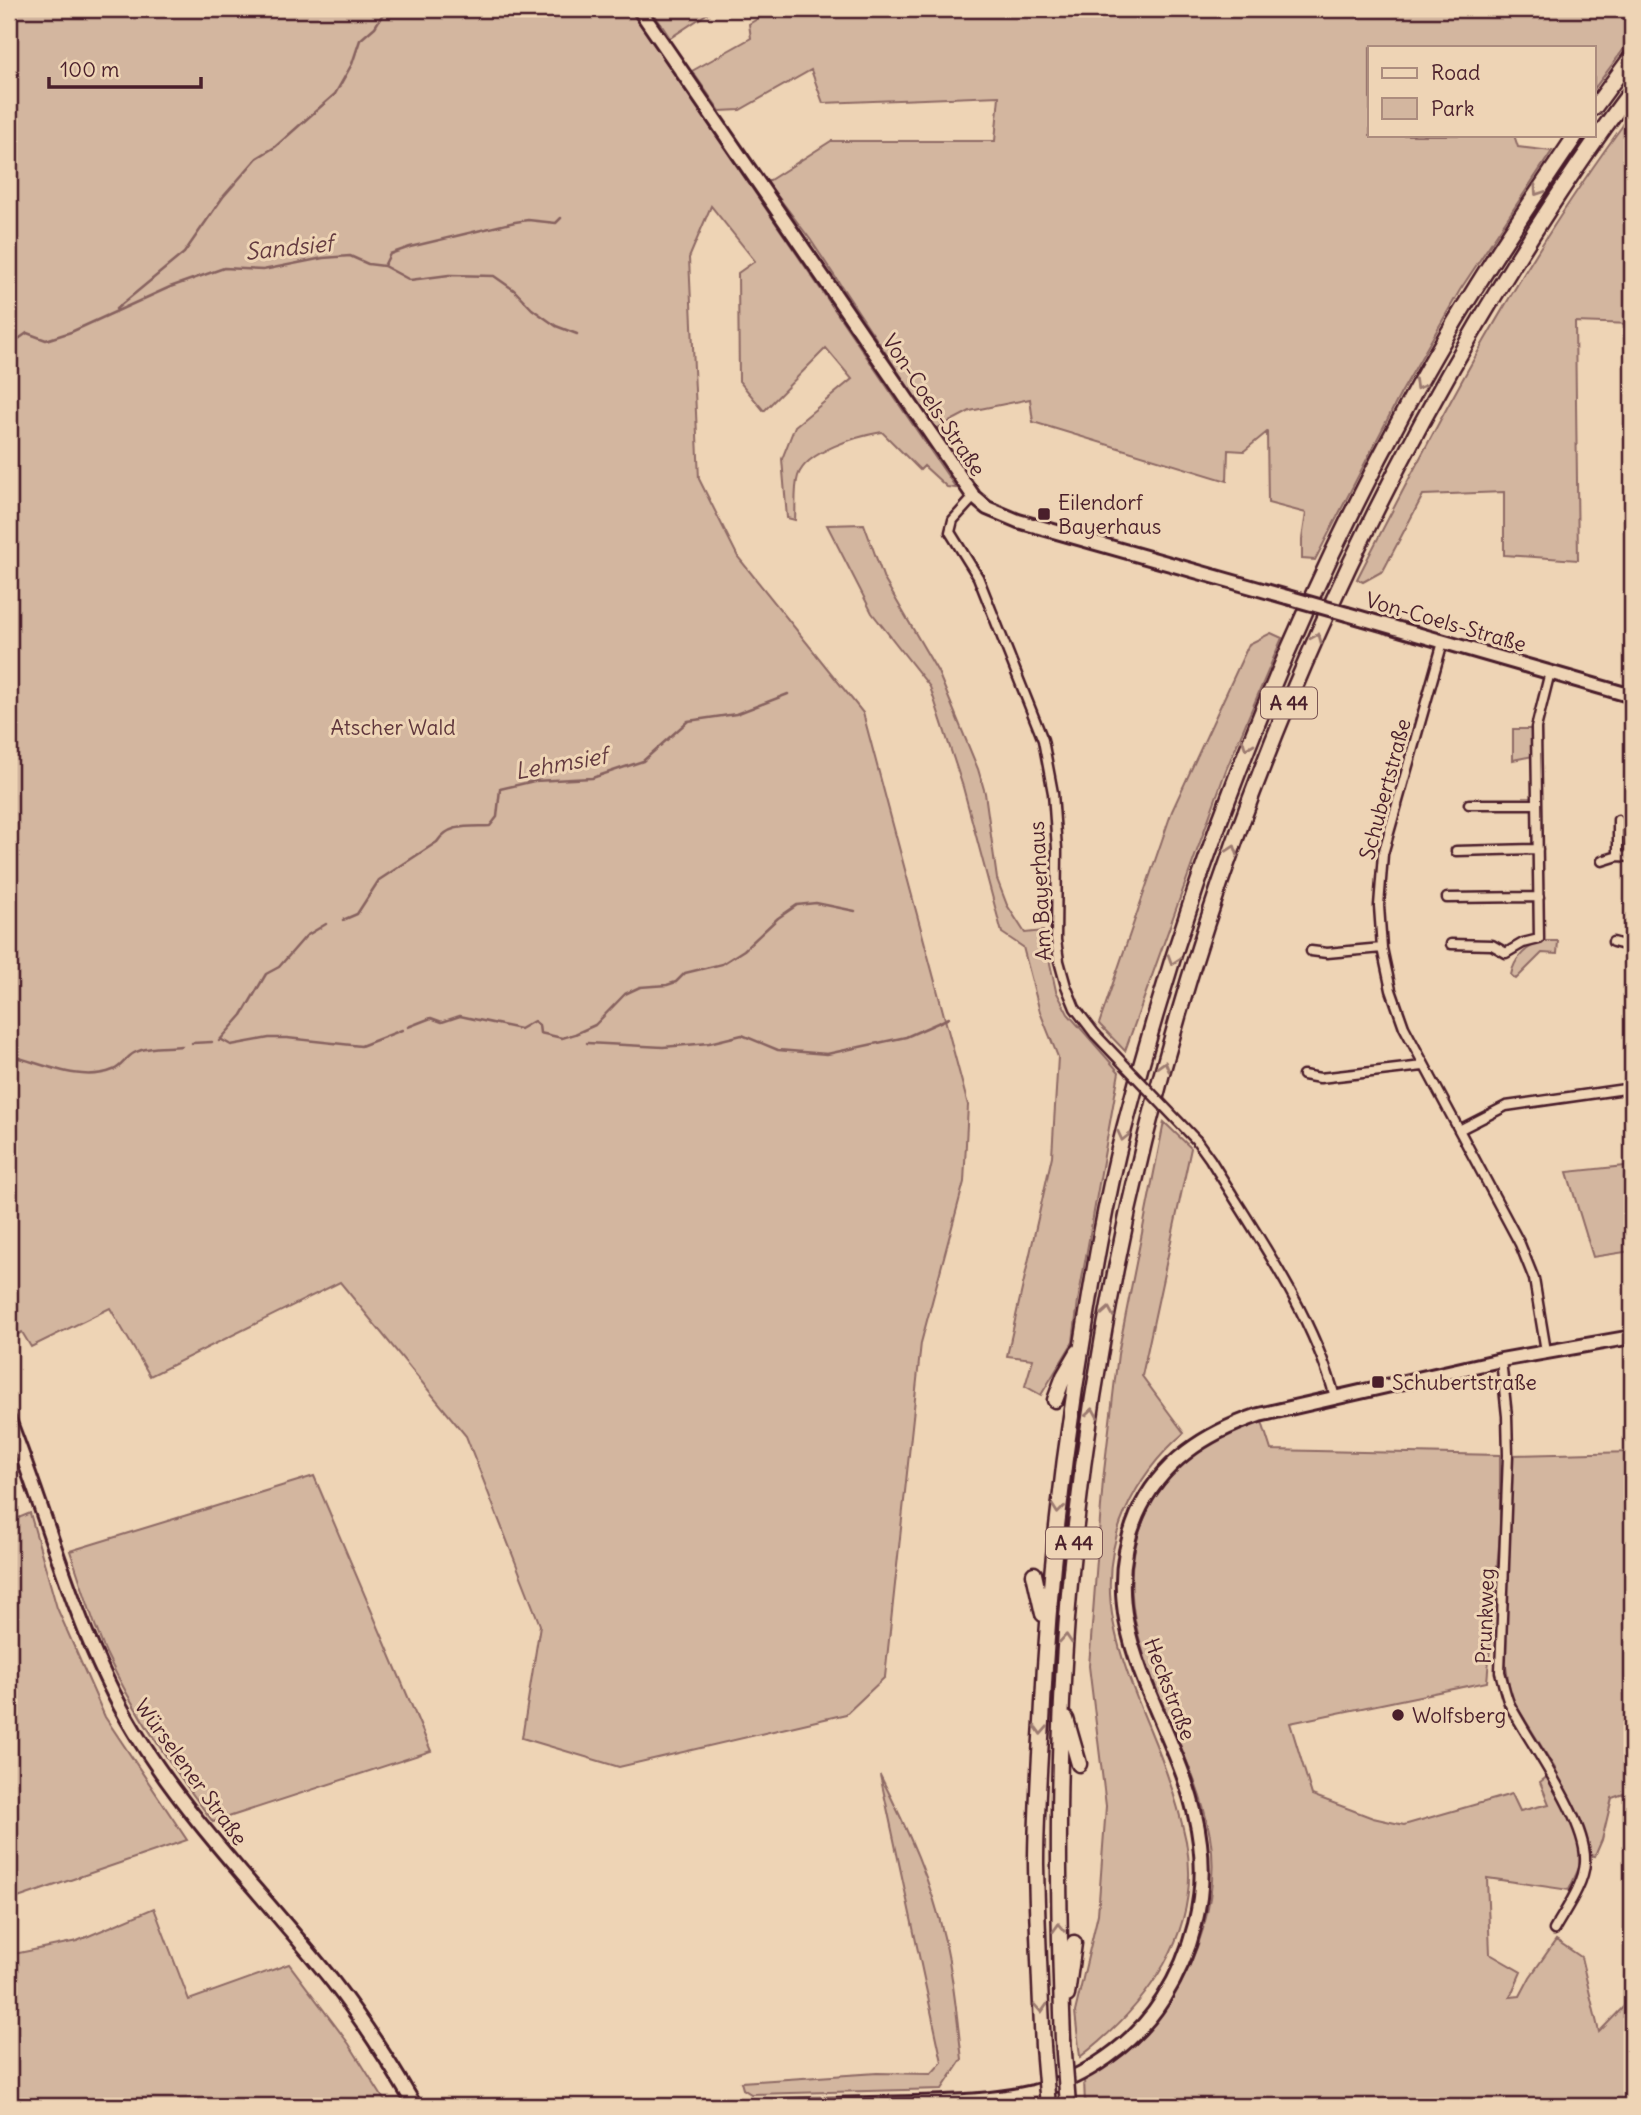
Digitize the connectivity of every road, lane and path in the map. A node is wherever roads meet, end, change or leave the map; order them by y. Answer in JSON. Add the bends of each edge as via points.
{"nodes":[{"id":1,"x":639,"y":9,"type":"edge"},
{"id":2,"x":1632,"y":56,"type":"edge"},
{"id":3,"x":1632,"y":90,"type":"edge"},
{"id":4,"x":1596,"y":105,"type":"edge"},
{"id":5,"x":1575,"y":136,"type":"edge"},
{"id":6,"x":974,"y":496,"type":"junction"},
{"id":7,"x":1443,"y":642,"type":"junction"},
{"id":8,"x":1550,"y":672,"type":"junction"},
{"id":9,"x":1632,"y":696,"type":"edge"},
{"id":10,"x":1469,"y":804,"type":"dead end"},
{"id":11,"x":1537,"y":804,"type":"junction"},
{"id":12,"x":1618,"y":820,"type":"dead end"},
{"id":13,"x":1538,"y":849,"type":"junction"},
{"id":14,"x":1456,"y":851,"type":"dead end"},
{"id":15,"x":1618,"y":856,"type":"junction"},
{"id":16,"x":1632,"y":857,"type":"edge"},
{"id":17,"x":1602,"y":860,"type":"dead end"},
{"id":18,"x":1539,"y":897,"type":"junction"},
{"id":19,"x":1447,"y":898,"type":"dead end"},
{"id":20,"x":1613,"y":942,"type":"dead end"},
{"id":21,"x":1451,"y":944,"type":"dead end"},
{"id":22,"x":1632,"y":947,"type":"edge"},
{"id":23,"x":1382,"y":948,"type":"junction"},
{"id":24,"x":1311,"y":951,"type":"dead end"},
{"id":25,"x":1423,"y":1066,"type":"junction"},
{"id":26,"x":1303,"y":1075,"type":"dead end"},
{"id":27,"x":1632,"y":1088,"type":"edge"},
{"id":28,"x":1460,"y":1130,"type":"junction"},
{"id":29,"x":1632,"y":1337,"type":"edge"},
{"id":30,"x":1082,"y":1345,"type":"junction"},
{"id":31,"x":1546,"y":1351,"type":"junction"},
{"id":32,"x":1501,"y":1360,"type":"junction"},
{"id":33,"x":1335,"y":1397,"type":"junction"},
{"id":34,"x":1055,"y":1400,"type":"dead end"},
{"id":35,"x":9,"y":1419,"type":"edge"},
{"id":36,"x":1034,"y":1574,"type":"dead end"},
{"id":37,"x":1046,"y":1633,"type":"junction"},
{"id":38,"x":1062,"y":1707,"type":"junction"},
{"id":39,"x":1079,"y":1764,"type":"dead end"},
{"id":40,"x":1554,"y":1930,"type":"dead end"},
{"id":41,"x":1074,"y":1943,"type":"dead end"},
{"id":42,"x":1062,"y":2020,"type":"junction"},
{"id":43,"x":415,"y":2106,"type":"edge"},
{"id":44,"x":783,"y":2106,"type":"edge"},
{"id":45,"x":1048,"y":2106,"type":"edge"},
{"id":46,"x":1068,"y":2106,"type":"edge"}],
"edges":[{"from":1,"to":6,"type":"main road","name":"Von-Coels-Straße"},
{"from":2,"to":4,"type":"highway"},
{"from":38,"to":3,"type":"highway","number":"A 44","one_way":true,"via":[[1070,1574],[1083,1472],[1131,1197],[1191,970],[1268,750],[1342,578],[1426,412],[1517,258]]},
{"from":5,"to":30,"type":"highway","number":"A 44","one_way":true,"via":[[1501,245],[1410,400],[1325,568],[1247,744],[1172,961],[1124,1131]]},
{"from":6,"to":7,"type":"main road","name":"Von-Coels-Straße","bridge":true,"via":[[987,508],[1018,521]]},
{"from":6,"to":33,"type":"street","name":"Am Bayerhaus","bridge":true,"via":[[953,520],[950,532],[978,577],[1043,740],[1057,849],[1056,940],[1066,986],[1075,1008],[1095,1034],[1210,1159],[1281,1276],[1325,1365]]},
{"from":7,"to":8,"type":"main road","name":"Von-Coels-Straße"},
{"from":7,"to":23,"type":"street","name":"Schubertstraße","via":[[1383,854]]},
{"from":8,"to":9,"type":"main road","name":"Von-Coels-Straße"},
{"from":8,"to":11,"type":"street","via":[[1536,727]]},
{"from":10,"to":11,"type":"street"},
{"from":11,"to":13,"type":"street"},
{"from":12,"to":15,"type":"street"},
{"from":13,"to":14,"type":"street"},
{"from":13,"to":18,"type":"street"},
{"from":15,"to":16,"type":"street"},
{"from":15,"to":17,"type":"street"},
{"from":18,"to":19,"type":"street"},
{"from":18,"to":21,"type":"street","via":[[1539,939],[1506,953],[1492,945]]},
{"from":20,"to":22,"type":"street"},
{"from":23,"to":24,"type":"street"},
{"from":23,"to":25,"type":"street","name":"Schubertstraße","via":[[1391,990]]},
{"from":25,"to":26,"type":"street","via":[[1320,1078]]},
{"from":25,"to":28,"type":"street","name":"Schubertstraße"},
{"from":27,"to":28,"type":"street","via":[[1506,1106]]},
{"from":28,"to":31,"type":"street","name":"Schubertstraße","via":[[1534,1279]]},
{"from":29,"to":31,"type":"main road","name":"Heckstraße"},
{"from":30,"to":34,"type":"highway"},
{"from":30,"to":37,"type":"highway","number":"A 44","one_way":true,"via":[[1063,1468]]},
{"from":31,"to":32,"type":"main road","name":"Heckstraße"},
{"from":32,"to":33,"type":"main road","name":"Heckstraße"},
{"from":32,"to":40,"type":"street","name":"Prunkweg","via":[[1508,1455],[1500,1672],[1508,1700],[1574,1818],[1586,1861]]},
{"from":33,"to":44,"type":"main road","name":"Heckstraße","via":[[1259,1415],[1201,1441],[1178,1457],[1159,1479],[1144,1499],[1129,1535],[1122,1567],[1129,1639],[1181,1769],[1200,1843],[1198,1911],[1178,1974],[1157,2008],[1112,2053],[1036,2091],[971,2101]]},
{"from":35,"to":43,"type":"main road","name":"Würselener Straße","via":[[95,1659],[130,1724],[213,1839],[358,2015]]},
{"from":36,"to":37,"type":"highway"},
{"from":37,"to":45,"type":"highway","number":"A 44","one_way":true,"bridge":true,"via":[[1036,1860]]},
{"from":38,"to":39,"type":"highway"},
{"from":42,"to":38,"type":"highway","number":"A 44","one_way":true,"via":[[1057,1879]]},
{"from":41,"to":42,"type":"highway"},
{"from":42,"to":46,"type":"highway","number":"A 44","bridge":true}]}
